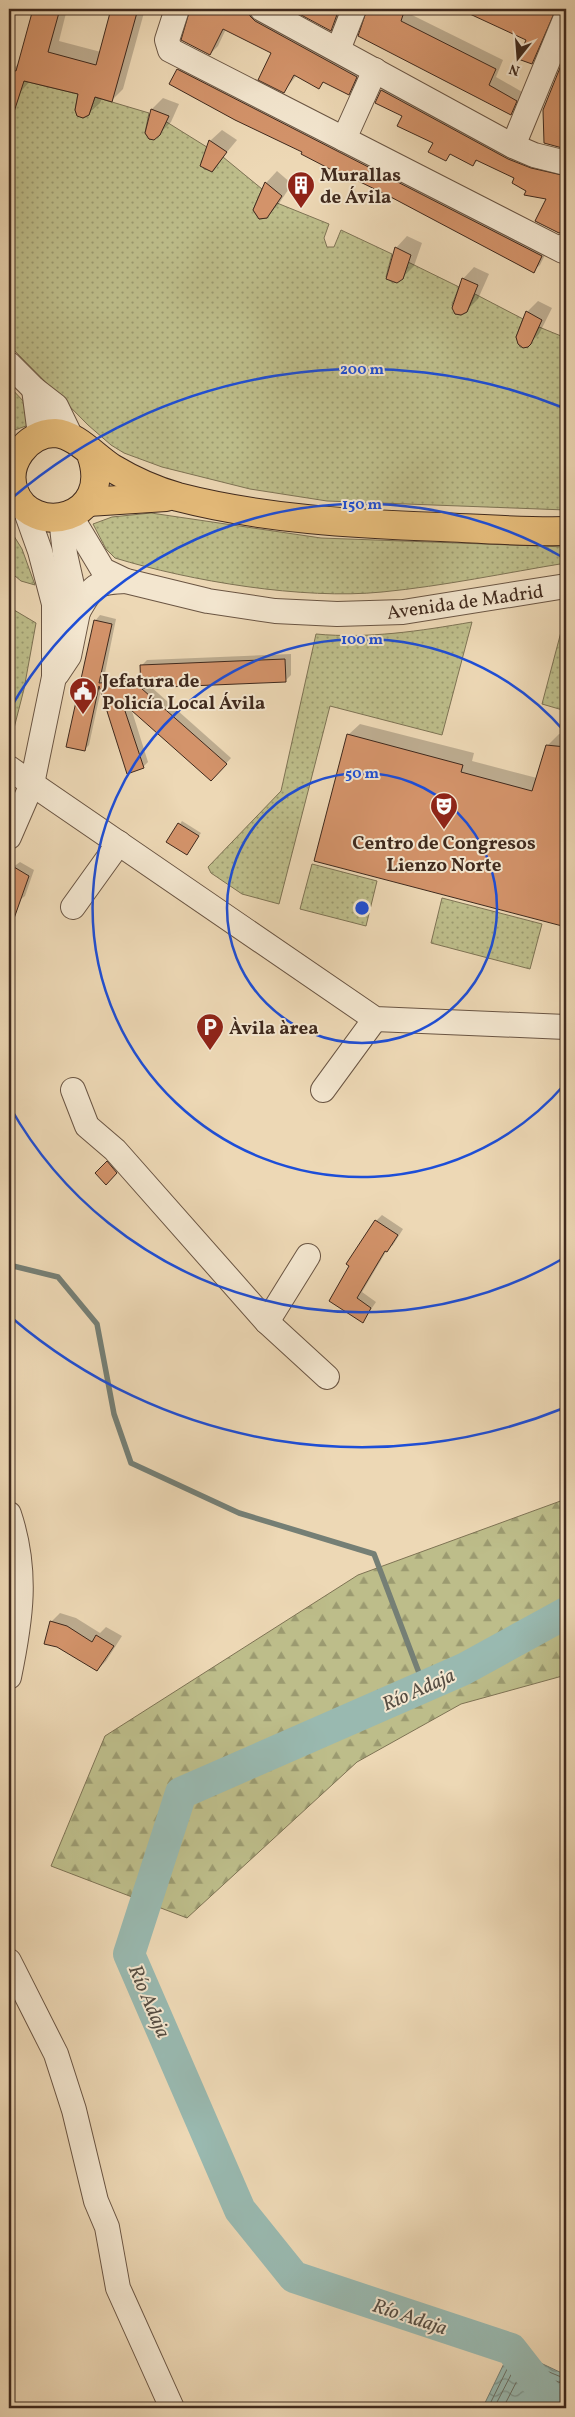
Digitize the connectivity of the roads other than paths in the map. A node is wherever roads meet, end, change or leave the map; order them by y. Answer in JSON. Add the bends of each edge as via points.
{"nodes":[{"id":1,"x":177,"y":9,"type":"edge"},
{"id":2,"x":262,"y":9,"type":"edge"},
{"id":3,"x":354,"y":9,"type":"edge"},
{"id":4,"x":566,"y":17,"type":"edge"},
{"id":5,"x":338,"y":50,"type":"junction"},
{"id":6,"x":375,"y":70,"type":"junction"},
{"id":7,"x":344,"y":139,"type":"junction"},
{"id":8,"x":514,"y":146,"type":"junction"},
{"id":9,"x":566,"y":163,"type":"edge"},
{"id":10,"x":566,"y":245,"type":"edge"},
{"id":11,"x":9,"y":364,"type":"edge"},
{"id":12,"x":34,"y":389,"type":"junction"},
{"id":13,"x":23,"y":444,"type":"edge"},
{"id":14,"x":81,"y":445,"type":"junction"},
{"id":15,"x":16,"y":495,"type":"edge"},
{"id":16,"x":177,"y":497,"type":"junction"},
{"id":17,"x":73,"y":512,"type":"junction"},
{"id":18,"x":566,"y":531,"type":"edge"},
{"id":19,"x":126,"y":581,"type":"junction"},
{"id":20,"x":566,"y":586,"type":"edge"},
{"id":21,"x":78,"y":612,"type":"junction"},
{"id":22,"x":54,"y":677,"type":"junction"},
{"id":23,"x":9,"y":768,"type":"edge"},
{"id":24,"x":32,"y":784,"type":"junction"},
{"id":25,"x":9,"y":837,"type":"edge"},
{"id":26,"x":119,"y":843,"type":"junction"},
{"id":27,"x":73,"y":907,"type":"dead end"},
{"id":28,"x":375,"y":1019,"type":"junction"},
{"id":29,"x":566,"y":1027,"type":"edge"},
{"id":30,"x":73,"y":1090,"type":"dead end"},
{"id":31,"x":323,"y":1090,"type":"dead end"},
{"id":32,"x":308,"y":1256,"type":"dead end"},
{"id":33,"x":267,"y":1322,"type":"junction"},
{"id":34,"x":327,"y":1377,"type":"dead end"},
{"id":35,"x":9,"y":1514,"type":"edge"},
{"id":36,"x":9,"y":1677,"type":"edge"},
{"id":37,"x":9,"y":1960,"type":"edge"},
{"id":38,"x":172,"y":2408,"type":"edge"}],
"edges":[{"from":1,"to":7,"type":"street","via":[[167,40],[170,50]]},
{"from":2,"to":5,"type":"street"},
{"from":3,"to":5,"type":"street"},
{"from":4,"to":8,"type":"street"},
{"from":5,"to":6,"type":"street"},
{"from":6,"to":7,"type":"street"},
{"from":6,"to":8,"type":"street"},
{"from":7,"to":10,"type":"street","via":[[563,251]]},
{"from":8,"to":9,"type":"street"},
{"from":11,"to":12,"type":"street"},
{"from":12,"to":13,"type":"street"},
{"from":12,"to":14,"type":"street","via":[[56,406]]},
{"from":13,"to":14,"type":"highway","via":[[56,433]]},
{"from":13,"to":15,"type":"highway","via":[[12,469]]},
{"from":14,"to":16,"type":"highway","via":[[131,478]]},
{"from":14,"to":17,"type":"highway","via":[[96,470],[95,487]]},
{"from":15,"to":17,"type":"highway","via":[[41,516]]},
{"from":15,"to":22,"type":"street","via":[[40,551],[54,604]]},
{"from":16,"to":17,"type":"highway","via":[[125,498]]},
{"from":16,"to":18,"type":"highway","via":[[283,516],[358,524]]},
{"from":17,"to":19,"type":"street","name":"Avenida de Madrid","via":[[103,570]]},
{"from":17,"to":21,"type":"street","via":[[65,554]]},
{"from":19,"to":20,"type":"street","name":"Avenida de Madrid","via":[[208,601],[275,611],[336,614],[403,612]]},
{"from":19,"to":21,"type":"street","name":"Avenida de Madrid","via":[[103,582],[89,592]]},
{"from":21,"to":22,"type":"street","via":[[69,656]]},
{"from":22,"to":24,"type":"street"},
{"from":23,"to":24,"type":"street"},
{"from":24,"to":25,"type":"street"},
{"from":24,"to":26,"type":"street"},
{"from":26,"to":27,"type":"street"},
{"from":26,"to":28,"type":"street"},
{"from":28,"to":29,"type":"street"},
{"from":28,"to":31,"type":"street"},
{"from":30,"to":33,"type":"street","via":[[87,1126],[115,1150]]},
{"from":32,"to":33,"type":"street"},
{"from":33,"to":34,"type":"street"},
{"from":35,"to":36,"type":"street","via":[[21,1563],[18,1630]]},
{"from":37,"to":38,"type":"street","via":[[56,2054],[74,2110],[96,2201],[108,2227],[118,2288]]}]}
